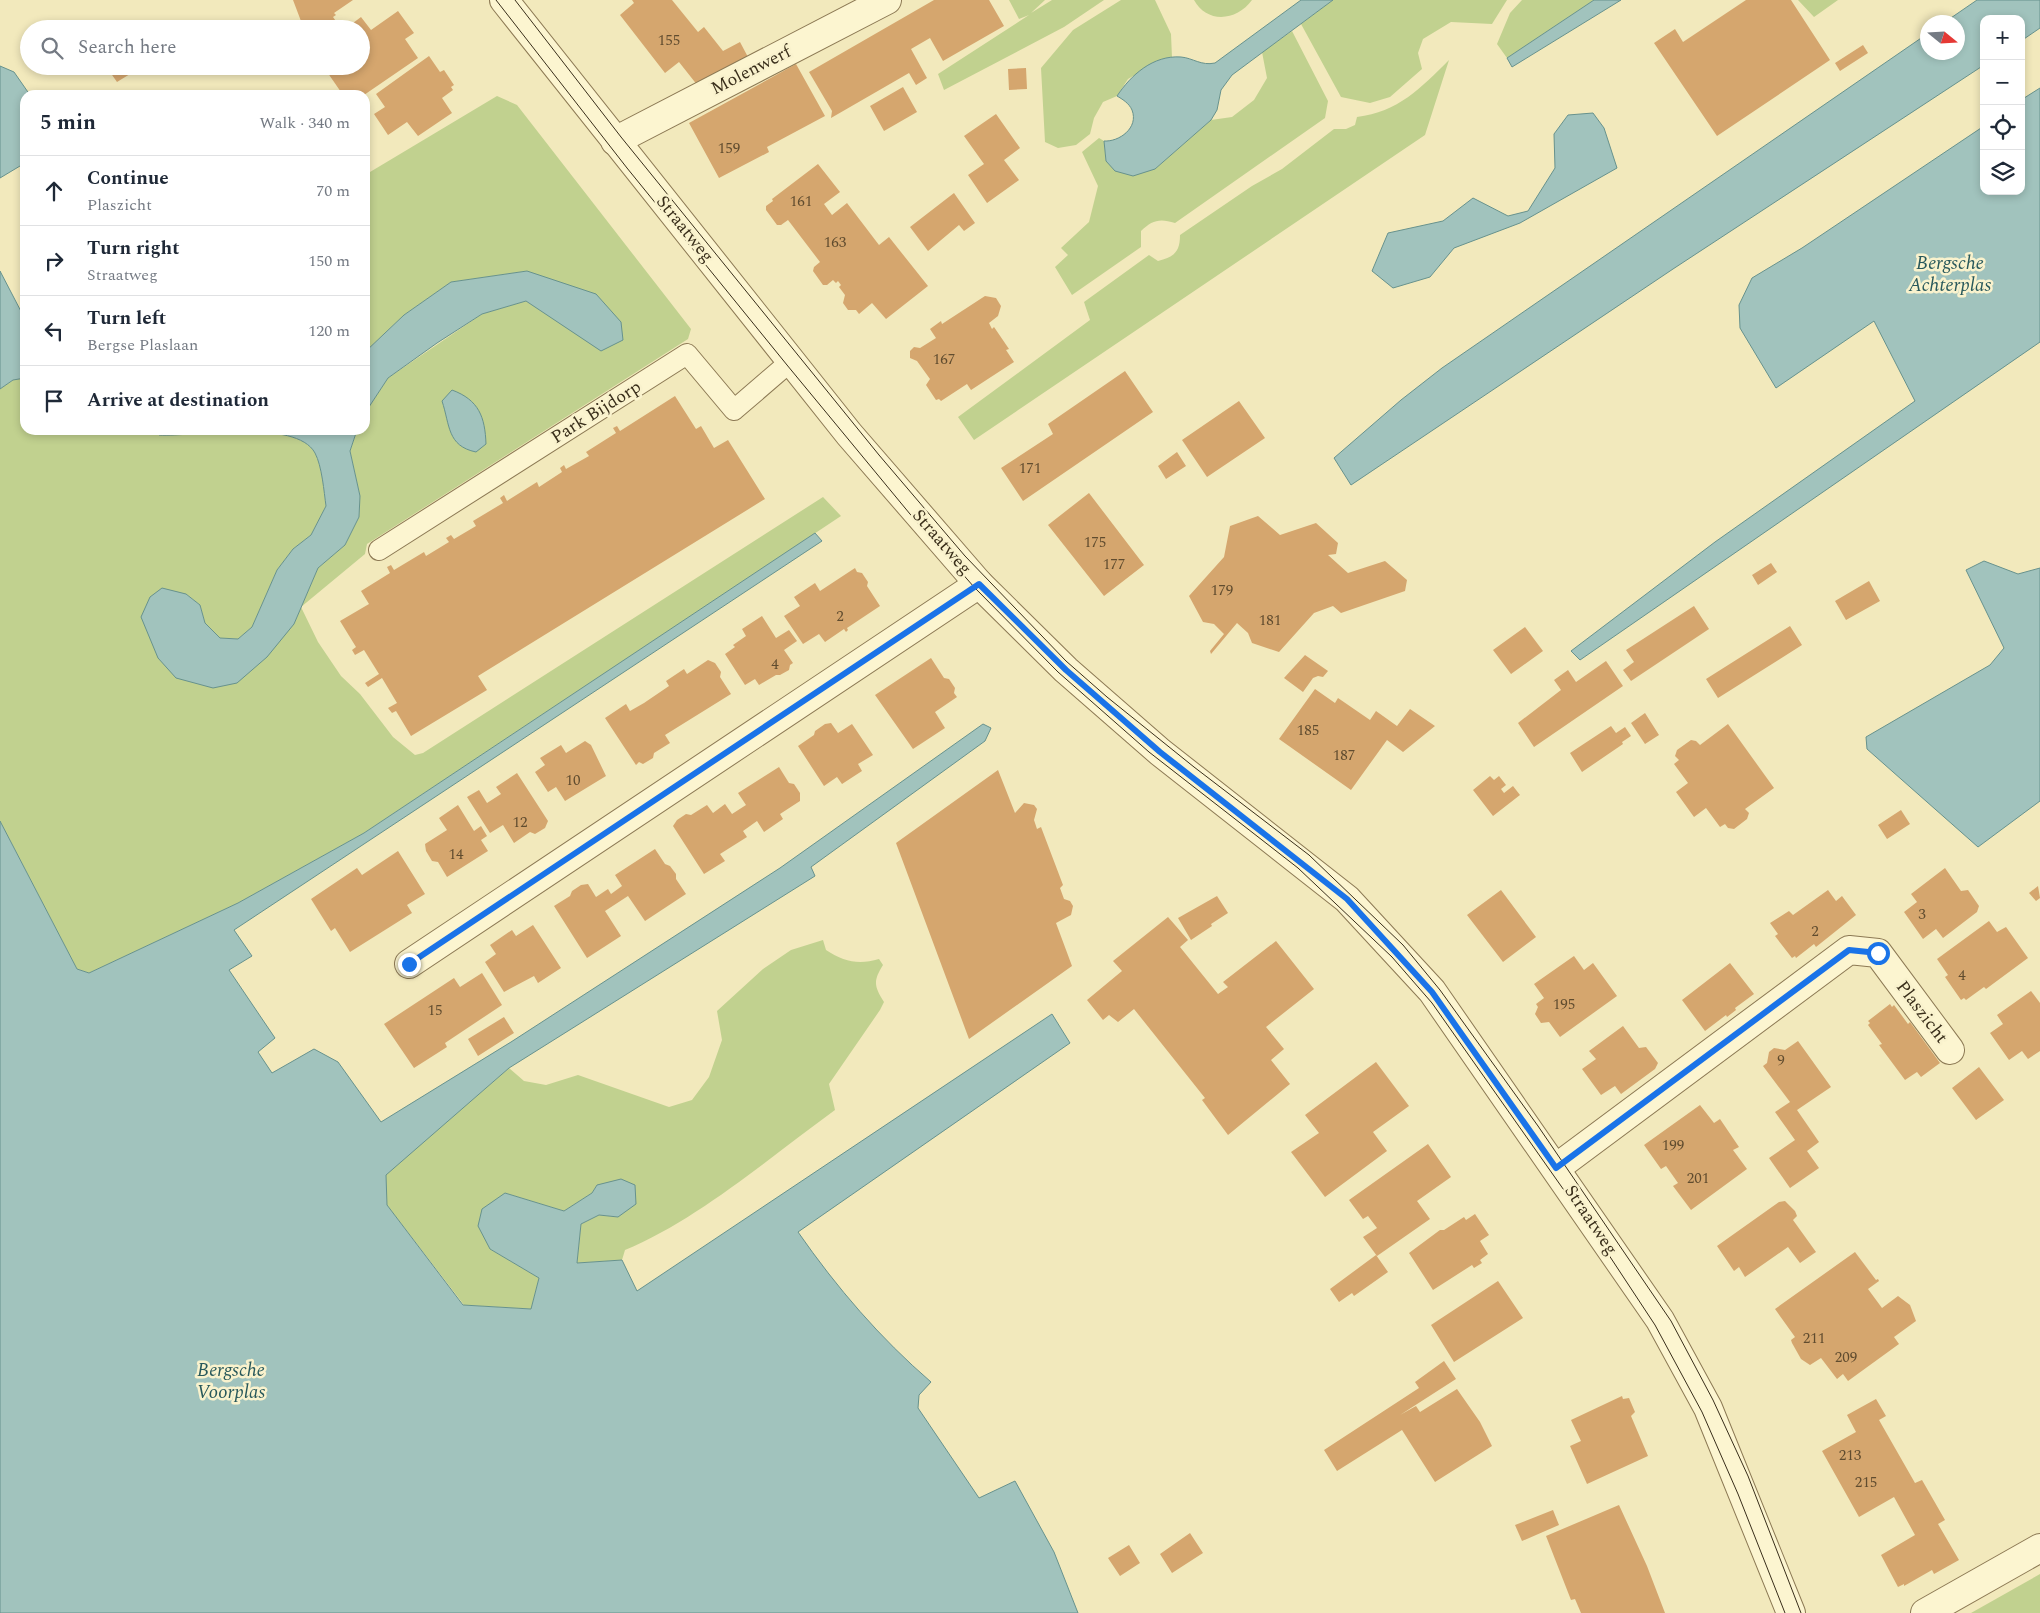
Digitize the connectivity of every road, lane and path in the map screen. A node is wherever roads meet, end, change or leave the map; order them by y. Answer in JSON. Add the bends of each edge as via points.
{"nodes":[{"id":1,"x":504,"y":0,"type":"edge"},
{"id":2,"x":887,"y":0,"type":"edge"},
{"id":3,"x":615,"y":141,"type":"junction"},
{"id":4,"x":791,"y":361,"type":"junction"},
{"id":5,"x":379,"y":550,"type":"dead end"},
{"id":6,"x":979,"y":584,"type":"junction"},
{"id":7,"x":409,"y":964,"type":"dead end"},
{"id":8,"x":1950,"y":1050,"type":"dead end"},
{"id":9,"x":1556,"y":1168,"type":"junction"},
{"id":10,"x":2040,"y":1548,"type":"edge"},
{"id":11,"x":1791,"y":1613,"type":"edge"},
{"id":12,"x":1925,"y":1613,"type":"edge"}],
"edges":[{"from":1,"to":3,"type":"street","name":"Straatweg"},
{"from":2,"to":3,"type":"street","name":"Molenwerf"},
{"from":3,"to":4,"type":"street","name":"Straatweg"},
{"from":4,"to":5,"type":"lane","name":"Park Bijdorp","via":[[734,410],[687,354]]},
{"from":4,"to":6,"type":"street","name":"Straatweg","via":[[849,434]]},
{"from":6,"to":7,"type":"street"},
{"from":6,"to":9,"type":"street","name":"Straatweg","via":[[1066,670],[1160,752],[1347,899],[1432,992]]},
{"from":8,"to":9,"type":"street","name":"Plaszicht","via":[[1878,953],[1849,950]]},
{"from":9,"to":11,"type":"street","name":"Straatweg","via":[[1660,1320],[1708,1408]]},
{"from":10,"to":12,"type":"street"}]}
